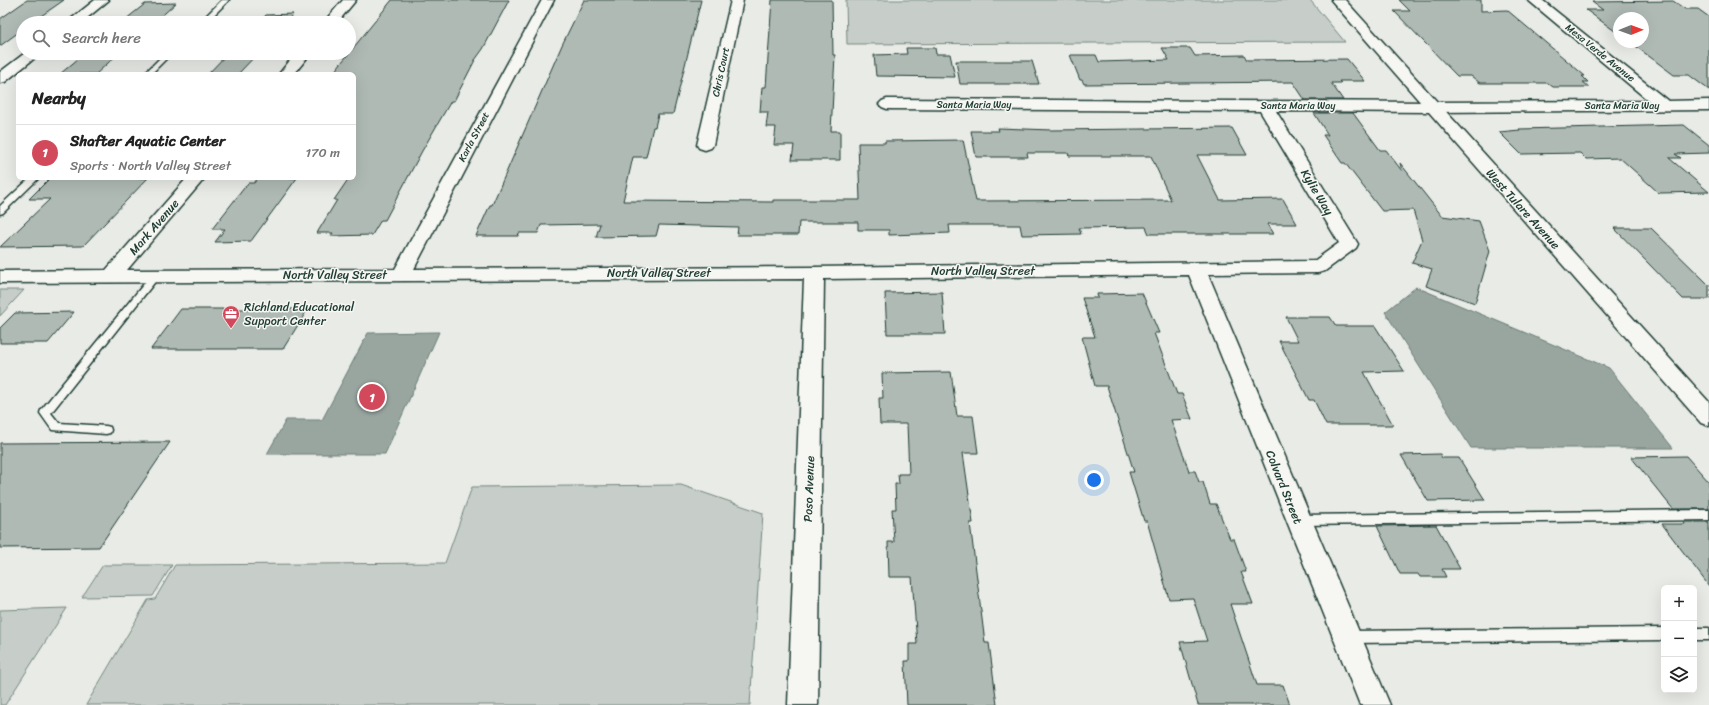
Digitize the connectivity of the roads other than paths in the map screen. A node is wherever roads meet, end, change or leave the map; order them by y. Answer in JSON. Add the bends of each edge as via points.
{"nodes":[{"id":1,"x":103,"y":0,"type":"edge"},
{"id":2,"x":226,"y":0,"type":"edge"},
{"id":3,"x":350,"y":0,"type":"edge"},
{"id":4,"x":548,"y":0,"type":"edge"},
{"id":5,"x":737,"y":0,"type":"edge"},
{"id":6,"x":1338,"y":0,"type":"edge"},
{"id":7,"x":1534,"y":0,"type":"edge"},
{"id":8,"x":82,"y":16,"type":"edge"},
{"id":9,"x":209,"y":16,"type":"edge"},
{"id":10,"x":336,"y":16,"type":"edge"},
{"id":11,"x":25,"y":60,"type":"edge"},
{"id":12,"x":162,"y":60,"type":"edge"},
{"id":13,"x":298,"y":60,"type":"edge"},
{"id":14,"x":149,"y":72,"type":"edge"},
{"id":15,"x":288,"y":72,"type":"edge"},
{"id":16,"x":0,"y":79,"type":"edge"},
{"id":17,"x":887,"y":104,"type":"dead end"},
{"id":18,"x":1709,"y":105,"type":"edge"},
{"id":19,"x":1265,"y":106,"type":"junction"},
{"id":20,"x":1665,"y":106,"type":"junction"},
{"id":21,"x":1433,"y":107,"type":"junction"},
{"id":22,"x":705,"y":145,"type":"dead end"},
{"id":23,"x":33,"y":180,"type":"edge"},
{"id":24,"x":194,"y":180,"type":"edge"},
{"id":25,"x":0,"y":211,"type":"edge"},
{"id":26,"x":1318,"y":267,"type":"joint"},
{"id":27,"x":1196,"y":269,"type":"junction"},
{"id":28,"x":814,"y":273,"type":"junction"},
{"id":29,"x":401,"y":275,"type":"junction"},
{"id":30,"x":112,"y":276,"type":"junction"},
{"id":31,"x":155,"y":276,"type":"junction"},
{"id":32,"x":0,"y":277,"type":"edge"},
{"id":33,"x":1709,"y":417,"type":"edge"},
{"id":34,"x":106,"y":430,"type":"dead end"},
{"id":35,"x":1709,"y":515,"type":"edge"},
{"id":36,"x":1298,"y":520,"type":"junction"},
{"id":37,"x":1661,"y":634,"type":"edge"},
{"id":38,"x":1697,"y":634,"type":"edge"},
{"id":39,"x":1709,"y":634,"type":"edge"},
{"id":40,"x":1346,"y":637,"type":"junction"},
{"id":41,"x":803,"y":705,"type":"edge"},
{"id":42,"x":1374,"y":705,"type":"edge"}],
"edges":[{"from":1,"to":8,"type":"street"},
{"from":2,"to":9,"type":"lane"},
{"from":3,"to":10,"type":"street"},
{"from":4,"to":29,"type":"street","name":"Karla Street"},
{"from":5,"to":22,"type":"street","name":"Chris Court"},
{"from":6,"to":21,"type":"street","name":"West Tulare Avenue"},
{"from":7,"to":20,"type":"street","name":"Mesa Verde Avenue"},
{"from":11,"to":16,"type":"street"},
{"from":12,"to":14,"type":"lane"},
{"from":13,"to":15,"type":"street"},
{"from":17,"to":19,"type":"street","name":"Santa Maria Way"},
{"from":18,"to":20,"type":"street","name":"Santa Maria Way"},
{"from":19,"to":21,"type":"street","name":"Santa Maria Way"},
{"from":19,"to":26,"type":"street","name":"Kylie Way","via":[[1349,244]]},
{"from":20,"to":21,"type":"street","name":"Santa Maria Way"},
{"from":21,"to":33,"type":"street","name":"West Tulare Avenue"},
{"from":23,"to":25,"type":"lane"},
{"from":24,"to":30,"type":"street","name":"Mark Avenue"},
{"from":26,"to":27,"type":"street","name":"North Valley Street"},
{"from":27,"to":28,"type":"street","name":"North Valley Street"},
{"from":27,"to":36,"type":"street","name":"Colvard Street"},
{"from":28,"to":29,"type":"street","name":"North Valley Street"},
{"from":28,"to":41,"type":"street","name":"Poso Avenue"},
{"from":29,"to":31,"type":"street","name":"North Valley Street"},
{"from":30,"to":31,"type":"street","name":"North Valley Street"},
{"from":30,"to":32,"type":"street","name":"North Valley Street"},
{"from":31,"to":34,"type":"lane","via":[[45,413],[56,427]]},
{"from":35,"to":36,"type":"lane"},
{"from":36,"to":40,"type":"street","name":"Colvard Street"},
{"from":37,"to":40,"type":"lane"},
{"from":38,"to":39,"type":"lane"},
{"from":40,"to":42,"type":"street","name":"Colvard Street"}]}
